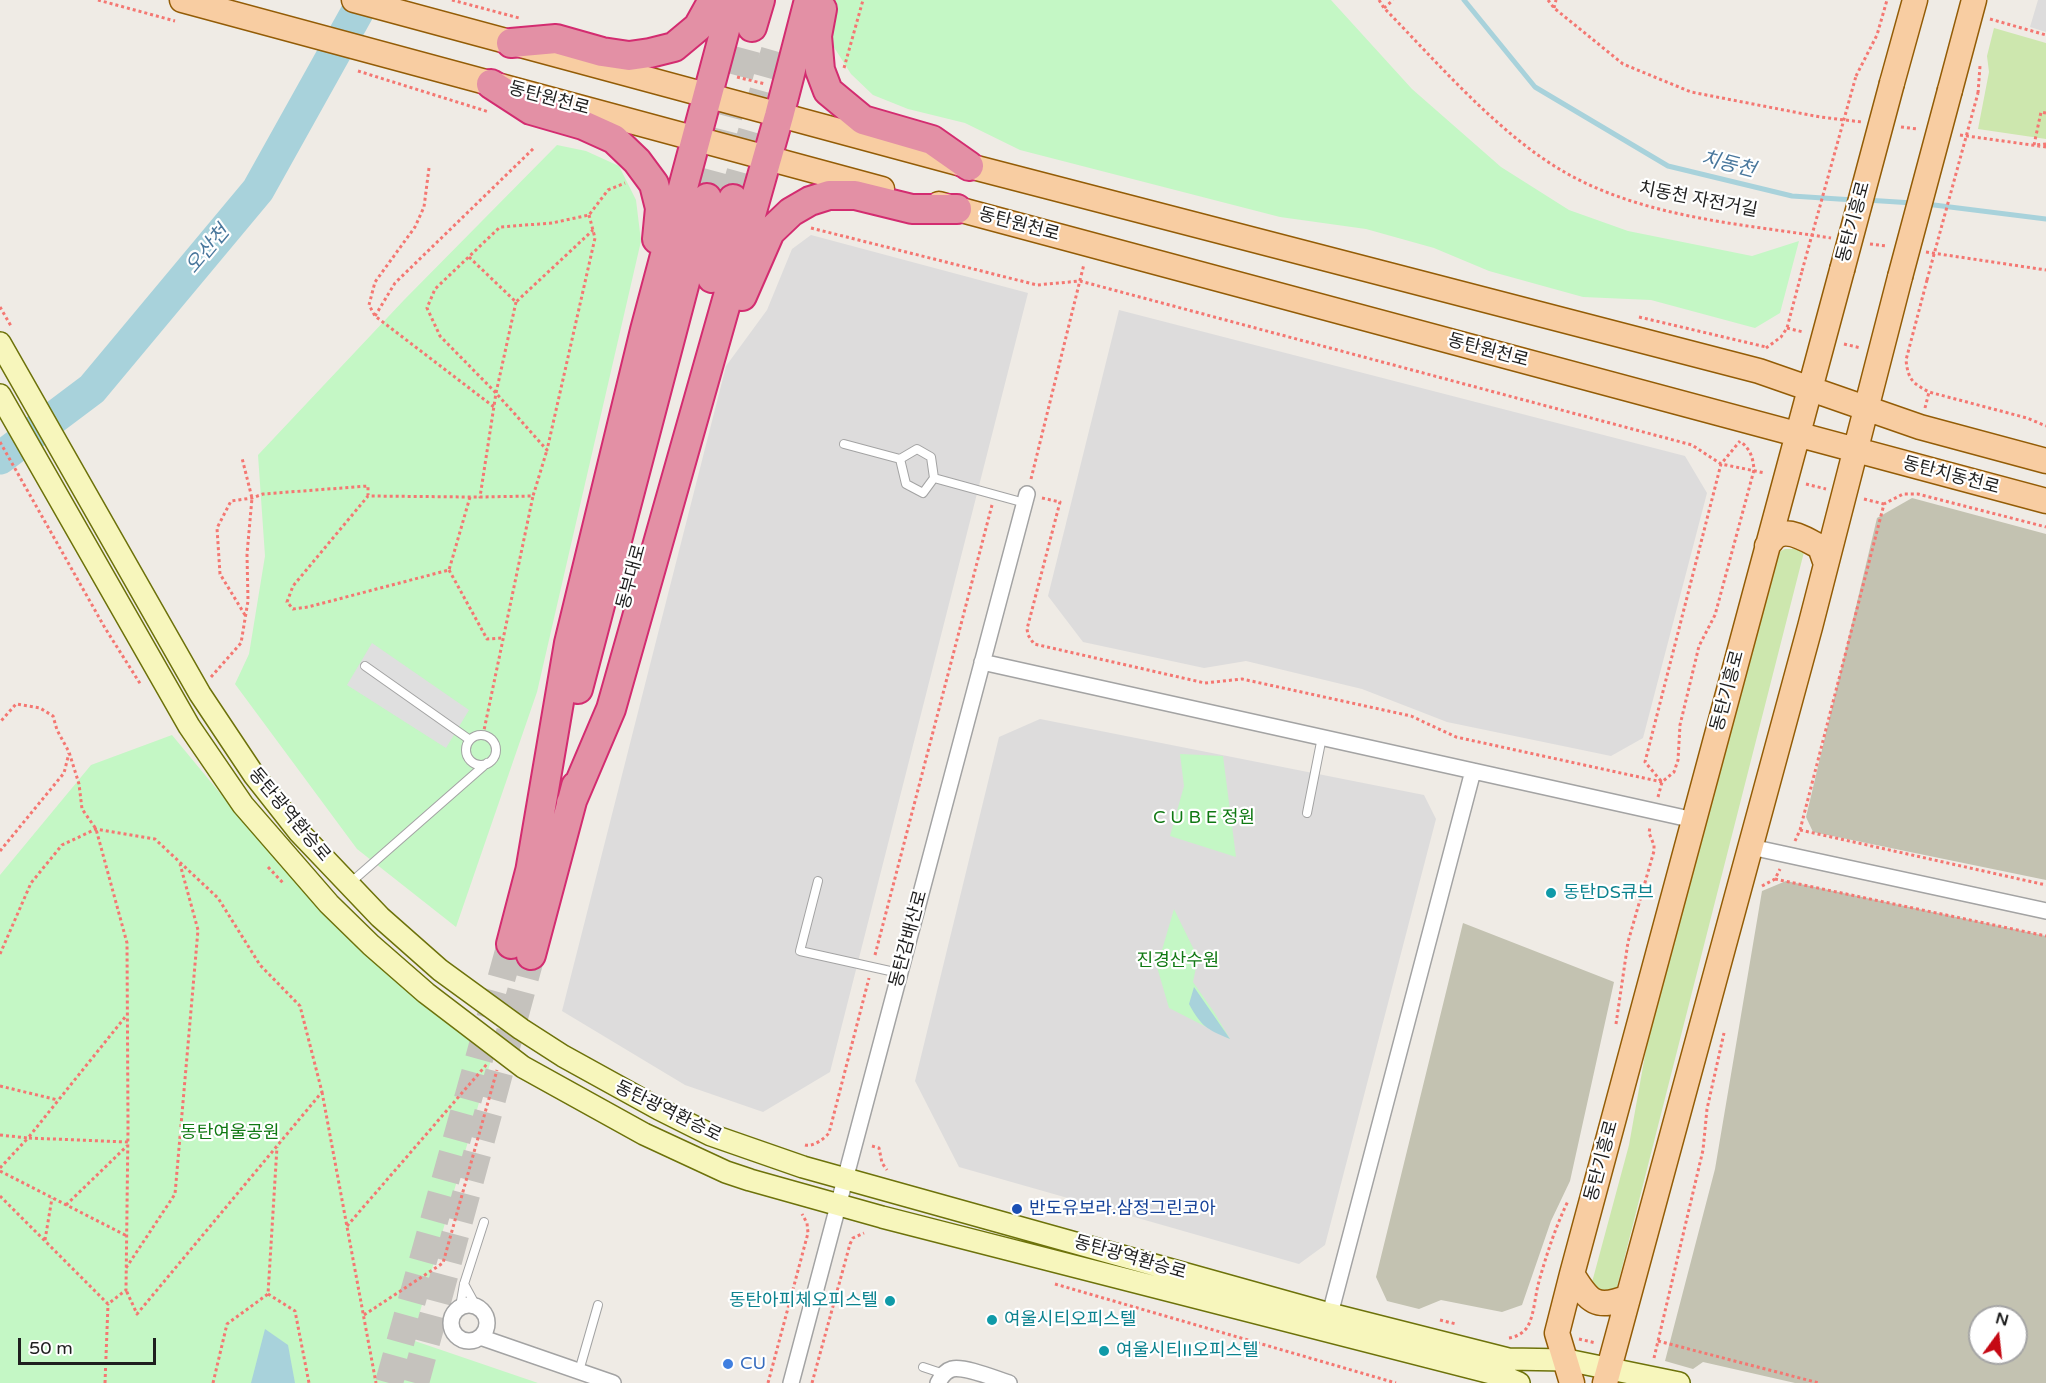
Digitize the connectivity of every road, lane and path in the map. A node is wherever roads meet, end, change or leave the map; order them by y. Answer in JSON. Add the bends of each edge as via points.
{"nodes":[{"id":1,"x":354,"y":0,"type":"edge"},
{"id":2,"x":452,"y":0,"type":"edge"},
{"id":3,"x":712,"y":0,"type":"edge"},
{"id":4,"x":733,"y":0,"type":"edge"},
{"id":5,"x":788,"y":0,"type":"edge"},
{"id":6,"x":809,"y":0,"type":"edge"},
{"id":7,"x":823,"y":0,"type":"edge"},
{"id":8,"x":863,"y":0,"type":"edge"},
{"id":9,"x":1379,"y":0,"type":"edge"},
{"id":10,"x":1393,"y":0,"type":"edge"},
{"id":11,"x":1548,"y":0,"type":"edge"},
{"id":12,"x":1557,"y":0,"type":"edge"},
{"id":13,"x":1887,"y":0,"type":"edge"},
{"id":14,"x":1915,"y":0,"type":"edge"},
{"id":15,"x":100,"y":1,"type":"edge"},
{"id":16,"x":1384,"y":8,"type":"junction"},
{"id":17,"x":1554,"y":8,"type":"junction"},
{"id":18,"x":1982,"y":9,"type":"edge"},
{"id":19,"x":182,"y":11,"type":"edge"},
{"id":20,"x":516,"y":31,"type":"junction"},
{"id":21,"x":2046,"y":35,"type":"edge"},
{"id":22,"x":778,"y":40,"type":"tunnel mouth"},
{"id":23,"x":352,"y":69,"type":"dead end"},
{"id":24,"x":842,"y":74,"type":"dead end"},
{"id":25,"x":709,"y":83,"type":"junction"},
{"id":26,"x":491,"y":84,"type":"junction"},
{"id":27,"x":1978,"y":93,"type":"dead end"},
{"id":28,"x":782,"y":103,"type":"junction"},
{"id":29,"x":478,"y":108,"type":"dead end"},
{"id":30,"x":2046,"y":113,"type":"edge"},
{"id":31,"x":1866,"y":123,"type":"dead end"},
{"id":32,"x":1901,"y":127,"type":"dead end"},
{"id":33,"x":1924,"y":130,"type":"dead end"},
{"id":34,"x":1959,"y":135,"type":"dead end"},
{"id":35,"x":695,"y":139,"type":"junction"},
{"id":36,"x":2034,"y":145,"type":"junction"},
{"id":37,"x":2046,"y":145,"type":"edge"},
{"id":38,"x":534,"y":147,"type":"dead end"},
{"id":39,"x":767,"y":158,"type":"junction"},
{"id":40,"x":969,"y":166,"type":"junction"},
{"id":41,"x":429,"y":168,"type":"dead end"},
{"id":42,"x":627,"y":182,"type":"dead end"},
{"id":43,"x":957,"y":209,"type":"junction"},
{"id":44,"x":589,"y":215,"type":"junction"},
{"id":45,"x":801,"y":225,"type":"dead end"},
{"id":46,"x":593,"y":230,"type":"junction"},
{"id":47,"x":1836,"y":238,"type":"dead end"},
{"id":48,"x":1859,"y":242,"type":"dead end"},
{"id":49,"x":1894,"y":248,"type":"dead end"},
{"id":50,"x":1917,"y":251,"type":"dead end"},
{"id":51,"x":469,"y":258,"type":"junction"},
{"id":52,"x":1085,"y":260,"type":"dead end"},
{"id":53,"x":2046,"y":270,"type":"edge"},
{"id":54,"x":1080,"y":281,"type":"junction"},
{"id":55,"x":516,"y":302,"type":"junction"},
{"id":56,"x":375,"y":316,"type":"junction"},
{"id":57,"x":1787,"y":328,"type":"junction"},
{"id":58,"x":645,"y":330,"type":"junction"},
{"id":59,"x":1823,"y":338,"type":"junction"},
{"id":60,"x":0,"y":343,"type":"edge"},
{"id":61,"x":710,"y":352,"type":"junction"},
{"id":62,"x":1879,"y":353,"type":"junction"},
{"id":63,"x":1906,"y":360,"type":"junction"},
{"id":64,"x":1759,"y":371,"type":"junction"},
{"id":65,"x":1809,"y":388,"type":"junction"},
{"id":66,"x":496,"y":393,"type":"junction"},
{"id":67,"x":0,"y":394,"type":"edge"},
{"id":68,"x":494,"y":407,"type":"junction"},
{"id":69,"x":1867,"y":408,"type":"junction"},
{"id":70,"x":2046,"y":426,"type":"edge"},
{"id":71,"x":1797,"y":434,"type":"junction"},
{"id":72,"x":0,"y":442,"type":"edge"},
{"id":73,"x":844,"y":444,"type":"dead end"},
{"id":74,"x":547,"y":450,"type":"junction"},
{"id":75,"x":1855,"y":450,"type":"junction"},
{"id":76,"x":242,"y":458,"type":"dead end"},
{"id":77,"x":900,"y":459,"type":"junction"},
{"id":78,"x":2046,"y":460,"type":"edge"},
{"id":79,"x":1721,"y":464,"type":"junction"},
{"id":80,"x":1754,"y":470,"type":"junction"},
{"id":81,"x":934,"y":478,"type":"junction"},
{"id":82,"x":1785,"y":478,"type":"junction"},
{"id":83,"x":1844,"y":494,"type":"junction"},
{"id":84,"x":368,"y":496,"type":"junction"},
{"id":85,"x":533,"y":496,"type":"junction"},
{"id":86,"x":470,"y":497,"type":"junction"},
{"id":87,"x":480,"y":497,"type":"junction"},
{"id":88,"x":252,"y":498,"type":"junction"},
{"id":89,"x":993,"y":498,"type":"dead end"},
{"id":90,"x":1026,"y":498,"type":"junction"},
{"id":91,"x":2046,"y":501,"type":"edge"},
{"id":92,"x":1884,"y":504,"type":"junction"},
{"id":93,"x":2046,"y":527,"type":"edge"},
{"id":94,"x":1767,"y":546,"type":"junction"},
{"id":95,"x":1826,"y":564,"type":"junction"},
{"id":96,"x":449,"y":570,"type":"junction"},
{"id":97,"x":245,"y":615,"type":"junction"},
{"id":98,"x":105,"y":628,"type":"dead end"},
{"id":99,"x":502,"y":638,"type":"junction"},
{"id":100,"x":982,"y":662,"type":"junction"},
{"id":101,"x":207,"y":666,"type":"dead end"},
{"id":102,"x":365,"y":666,"type":"dead end"},
{"id":103,"x":204,"y":681,"type":"junction"},
{"id":104,"x":1,"y":721,"type":"edge"},
{"id":105,"x":483,"y":735,"type":"junction"},
{"id":106,"x":1322,"y":737,"type":"junction"},
{"id":107,"x":470,"y":740,"type":"junction"},
{"id":108,"x":69,"y":752,"type":"junction"},
{"id":109,"x":487,"y":763,"type":"junction"},
{"id":110,"x":1473,"y":771,"type":"junction"},
{"id":111,"x":1662,"y":782,"type":"junction"},
{"id":112,"x":571,"y":803,"type":"junction"},
{"id":113,"x":1307,"y":813,"type":"dead end"},
{"id":114,"x":1694,"y":820,"type":"junction"},
{"id":115,"x":96,"y":829,"type":"junction"},
{"id":116,"x":1649,"y":833,"type":"dead end"},
{"id":117,"x":1751,"y":847,"type":"junction"},
{"id":118,"x":0,"y":851,"type":"edge"},
{"id":119,"x":179,"y":862,"type":"junction"},
{"id":120,"x":530,"y":872,"type":"junction"},
{"id":121,"x":818,"y":881,"type":"dead end"},
{"id":122,"x":348,"y":885,"type":"junction"},
{"id":123,"x":2046,"y":885,"type":"edge"},
{"id":124,"x":1758,"y":890,"type":"dead end"},
{"id":125,"x":2046,"y":911,"type":"edge"},
{"id":126,"x":2046,"y":936,"type":"edge"},
{"id":127,"x":0,"y":954,"type":"edge"},
{"id":128,"x":874,"y":960,"type":"dead end"},
{"id":129,"x":871,"y":971,"type":"dead end"},
{"id":130,"x":900,"y":973,"type":"junction"},
{"id":131,"x":127,"y":1014,"type":"junction"},
{"id":132,"x":1615,"y":1030,"type":"dead end"},
{"id":133,"x":1724,"y":1031,"type":"dead end"},
{"id":134,"x":491,"y":1060,"type":"dead end"},
{"id":135,"x":498,"y":1065,"type":"dead end"},
{"id":136,"x":0,"y":1086,"type":"edge"},
{"id":137,"x":322,"y":1092,"type":"junction"},
{"id":138,"x":57,"y":1100,"type":"junction"},
{"id":139,"x":0,"y":1135,"type":"edge"},
{"id":140,"x":28,"y":1138,"type":"junction"},
{"id":141,"x":797,"y":1143,"type":"dead end"},
{"id":142,"x":128,"y":1144,"type":"junction"},
{"id":143,"x":277,"y":1145,"type":"junction"},
{"id":144,"x":0,"y":1170,"type":"edge"},
{"id":145,"x":845,"y":1179,"type":"junction"},
{"id":146,"x":0,"y":1196,"type":"edge"},
{"id":147,"x":52,"y":1198,"type":"junction"},
{"id":148,"x":1570,"y":1198,"type":"dead end"},
{"id":149,"x":66,"y":1205,"type":"junction"},
{"id":150,"x":838,"y":1206,"type":"junction"},
{"id":151,"x":484,"y":1222,"type":"dead end"},
{"id":152,"x":347,"y":1226,"type":"junction"},
{"id":153,"x":869,"y":1232,"type":"dead end"},
{"id":154,"x":127,"y":1236,"type":"junction"},
{"id":155,"x":45,"y":1241,"type":"junction"},
{"id":156,"x":126,"y":1269,"type":"junction"},
{"id":157,"x":1572,"y":1274,"type":"junction"},
{"id":158,"x":1047,"y":1281,"type":"dead end"},
{"id":159,"x":464,"y":1284,"type":"junction"},
{"id":160,"x":126,"y":1290,"type":"junction"},
{"id":161,"x":268,"y":1294,"type":"junction"},
{"id":162,"x":1628,"y":1297,"type":"junction"},
{"id":163,"x":108,"y":1304,"type":"junction"},
{"id":164,"x":598,"y":1305,"type":"dead end"},
{"id":165,"x":476,"y":1306,"type":"junction"},
{"id":166,"x":460,"y":1307,"type":"junction"},
{"id":167,"x":1330,"y":1314,"type":"junction"},
{"id":168,"x":364,"y":1315,"type":"junction"},
{"id":169,"x":1528,"y":1324,"type":"junction"},
{"id":170,"x":1557,"y":1333,"type":"junction"},
{"id":171,"x":480,"y":1337,"type":"junction"},
{"id":172,"x":1515,"y":1337,"type":"dead end"},
{"id":173,"x":1658,"y":1341,"type":"junction"},
{"id":174,"x":923,"y":1367,"type":"dead end"},
{"id":175,"x":1610,"y":1367,"type":"edge"},
{"id":176,"x":579,"y":1371,"type":"junction"},
{"id":177,"x":1569,"y":1372,"type":"edge"},
{"id":178,"x":941,"y":1378,"type":"edge"},
{"id":179,"x":1674,"y":1382,"type":"edge"},
{"id":180,"x":105,"y":1383,"type":"edge"},
{"id":181,"x":213,"y":1383,"type":"edge"},
{"id":182,"x":309,"y":1383,"type":"edge"},
{"id":183,"x":376,"y":1383,"type":"edge"},
{"id":184,"x":613,"y":1383,"type":"edge"},
{"id":185,"x":791,"y":1383,"type":"edge"},
{"id":186,"x":812,"y":1383,"type":"edge"},
{"id":187,"x":1010,"y":1383,"type":"edge"},
{"id":188,"x":1396,"y":1383,"type":"edge"},
{"id":189,"x":1519,"y":1383,"type":"edge"},
{"id":190,"x":1819,"y":1383,"type":"edge"}],
"edges":[{"from":1,"to":20,"type":"main road"},
{"from":2,"to":20,"type":"path"},
{"from":3,"to":20,"type":"highway","via":[[698,27],[674,47],[650,53],[611,54]]},
{"from":4,"to":25,"type":"highway"},
{"from":5,"to":22,"type":"highway"},
{"from":6,"to":28,"type":"highway"},
{"from":7,"to":40,"type":"highway","via":[[816,36],[820,70],[828,91],[862,120],[933,140]]},
{"from":8,"to":24,"type":"path"},
{"from":9,"to":16,"type":"path","name":"치동천 자전거길"},
{"from":10,"to":16,"type":"path"},
{"from":11,"to":17,"type":"path"},
{"from":12,"to":17,"type":"path"},
{"from":13,"to":57,"type":"path","bridge":true,"via":[[1877,35],[1856,76]]},
{"from":14,"to":59,"type":"main road","name":"동탄기흥로","bridge":true},
{"from":15,"to":19,"type":"path"},
{"from":16,"to":47,"type":"path","name":"치동천 자전거길","via":[[1507,132],[1566,173],[1621,198],[1655,208]]},
{"from":17,"to":31,"type":"path","via":[[1623,64],[1691,92]]},
{"from":18,"to":21,"type":"path"},
{"from":18,"to":62,"type":"main road","bridge":true,"via":[[1950,90]]},
{"from":19,"to":26,"type":"main road","name":"동탄원천로"},
{"from":20,"to":25,"type":"main road"},
{"from":23,"to":29,"type":"path"},
{"from":25,"to":28,"type":"main road"},
{"from":25,"to":28,"type":"path"},
{"from":25,"to":35,"type":"highway"},
{"from":26,"to":35,"type":"main road","name":"동탄원천로"},
{"from":26,"to":58,"type":"highway","via":[[531,110],[614,139],[648,173],[660,208]]},
{"from":27,"to":63,"type":"path","bridge":true},
{"from":28,"to":39,"type":"highway"},
{"from":28,"to":40,"type":"main road"},
{"from":30,"to":36,"type":"path","via":[[2040,112]]},
{"from":32,"to":33,"type":"path"},
{"from":34,"to":36,"type":"path"},
{"from":35,"to":39,"type":"main road","name":"동탄원천로"},
{"from":35,"to":58,"type":"highway"},
{"from":36,"to":37,"type":"path"},
{"from":38,"to":56,"type":"path","via":[[395,284]]},
{"from":39,"to":43,"type":"main road","name":"동탄원천로"},
{"from":39,"to":61,"type":"highway"},
{"from":40,"to":64,"type":"main road"},
{"from":41,"to":56,"type":"path","via":[[424,207],[415,227],[375,282],[369,305]]},
{"from":42,"to":44,"type":"path","via":[[608,190]]},
{"from":43,"to":61,"type":"highway","via":[[912,209],[855,195],[829,195],[791,212],[770,232],[744,293]]},
{"from":43,"to":71,"type":"main road","name":"동탄원천로"},
{"from":44,"to":46,"type":"path"},
{"from":44,"to":51,"type":"path","via":[[500,227]]},
{"from":45,"to":54,"type":"path","via":[[1037,285]]},
{"from":46,"to":55,"type":"path"},
{"from":46,"to":74,"type":"path","via":[[596,238]]},
{"from":48,"to":49,"type":"path"},
{"from":50,"to":53,"type":"path"},
{"from":51,"to":55,"type":"path"},
{"from":51,"to":66,"type":"path","via":[[435,290],[427,308],[440,336]]},
{"from":52,"to":54,"type":"path"},
{"from":54,"to":79,"type":"path","via":[[1692,446]]},
{"from":54,"to":90,"type":"path"},
{"from":55,"to":66,"type":"path"},
{"from":56,"to":68,"type":"path"},
{"from":57,"to":59,"type":"path"},
{"from":57,"to":64,"type":"path","via":[[1766,347]]},
{"from":58,"to":120,"type":"highway","via":[[569,643]]},
{"from":59,"to":62,"type":"path"},
{"from":59,"to":65,"type":"main road","name":"동탄기흥로"},
{"from":60,"to":103,"type":"street","name":"동탄광역환승로","via":[[145,597]]},
{"from":61,"to":112,"type":"highway","via":[[611,709]]},
{"from":62,"to":63,"type":"path"},
{"from":62,"to":69,"type":"main road"},
{"from":63,"to":70,"type":"path","via":[[1914,384],[1929,392]]},
{"from":64,"to":65,"type":"main road"},
{"from":65,"to":69,"type":"main road"},
{"from":65,"to":71,"type":"main road","name":"동탄기흥로"},
{"from":66,"to":68,"type":"path"},
{"from":66,"to":74,"type":"path"},
{"from":67,"to":150,"type":"street","name":"동탄광역환승로","via":[[189,726],[243,805],[329,904],[371,945],[426,993],[523,1066],[644,1134],[726,1172]]},
{"from":68,"to":87,"type":"path"},
{"from":69,"to":75,"type":"main road"},
{"from":69,"to":78,"type":"main road","via":[[1920,427]]},
{"from":71,"to":75,"type":"main road","name":"동탄원천로"},
{"from":71,"to":82,"type":"main road","name":"동탄기흥로"},
{"from":72,"to":98,"type":"path"},
{"from":73,"to":77,"type":"lane"},
{"from":74,"to":85,"type":"path"},
{"from":75,"to":83,"type":"main road"},
{"from":75,"to":91,"type":"main road","name":"동탄치동천로"},
{"from":76,"to":88,"type":"path"},
{"from":77,"to":81,"type":"lane","via":[[917,449],[931,457]]},
{"from":77,"to":81,"type":"lane","via":[[906,484],[923,493]]},
{"from":79,"to":80,"type":"path"},
{"from":79,"to":80,"type":"path","via":[[1740,440],[1753,458]]},
{"from":79,"to":111,"type":"path","via":[[1645,762]]},
{"from":80,"to":82,"type":"path"},
{"from":80,"to":111,"type":"path","via":[[1715,615],[1699,646],[1680,725],[1678,760],[1674,772]]},
{"from":81,"to":90,"type":"lane"},
{"from":82,"to":83,"type":"path"},
{"from":82,"to":94,"type":"main road","name":"동탄기흥로"},
{"from":83,"to":92,"type":"path"},
{"from":83,"to":95,"type":"main road"},
{"from":84,"to":86,"type":"path"},
{"from":84,"to":88,"type":"path","via":[[368,486]]},
{"from":84,"to":96,"type":"path","via":[[293,586],[286,602],[293,609]]},
{"from":85,"to":87,"type":"path"},
{"from":85,"to":99,"type":"path"},
{"from":86,"to":87,"type":"path"},
{"from":86,"to":96,"type":"path"},
{"from":88,"to":97,"type":"path"},
{"from":88,"to":97,"type":"path","via":[[231,501],[218,528],[220,574]]},
{"from":89,"to":128,"type":"path"},
{"from":90,"to":100,"type":"street","name":"동탄감배산로"},
{"from":90,"to":111,"type":"path","via":[[1059,502],[1027,629],[1034,644],[1205,683],[1242,679],[1411,716],[1456,737]]},
{"from":92,"to":93,"type":"path","via":[[1903,494],[1918,494]]},
{"from":92,"to":123,"type":"path","via":[[1800,830]]},
{"from":94,"to":95,"type":"main road","via":[[1778,535],[1805,538],[1820,547]]},
{"from":94,"to":114,"type":"main road","name":"동탄기흥로"},
{"from":95,"to":117,"type":"main road"},
{"from":96,"to":99,"type":"path","via":[[488,639]]},
{"from":97,"to":103,"type":"path","via":[[241,643]]},
{"from":99,"to":105,"type":"path"},
{"from":100,"to":106,"type":"street"},
{"from":100,"to":130,"type":"street","name":"동탄감배산로"},
{"from":101,"to":103,"type":"path"},
{"from":102,"to":107,"type":"lane"},
{"from":103,"to":122,"type":"street","name":"동탄광역환승로","via":[[219,725],[254,775]]},
{"from":104,"to":108,"type":"path","via":[[16,704],[40,708],[53,716]]},
{"from":105,"to":107,"type":"lane"},
{"from":105,"to":109,"type":"lane","via":[[496,747],[494,757]]},
{"from":106,"to":110,"type":"street"},
{"from":106,"to":113,"type":"lane"},
{"from":107,"to":109,"type":"lane","via":[[466,749],[469,758],[477,764]]},
{"from":108,"to":115,"type":"path","via":[[82,808]]},
{"from":108,"to":118,"type":"path","via":[[64,773]]},
{"from":109,"to":122,"type":"lane"},
{"from":110,"to":114,"type":"street"},
{"from":110,"to":167,"type":"street"},
{"from":112,"to":120,"type":"highway","name":"동부대로","via":[[521,950]]},
{"from":112,"to":120,"type":"highway","name":"동부대로","via":[[720,198]]},
{"from":114,"to":157,"type":"main road","name":"동탄기흥로"},
{"from":115,"to":119,"type":"path","via":[[155,839]]},
{"from":115,"to":127,"type":"path","via":[[62,845],[31,883]]},
{"from":115,"to":131,"type":"path","via":[[127,943]]},
{"from":116,"to":132,"type":"path","via":[[1653,851],[1628,942]]},
{"from":117,"to":125,"type":"street"},
{"from":117,"to":162,"type":"main road"},
{"from":119,"to":137,"type":"path","via":[[218,898],[260,965],[300,1006]]},
{"from":119,"to":156,"type":"path","via":[[198,930],[175,1194]]},
{"from":121,"to":130,"type":"lane","via":[[800,951]]},
{"from":122,"to":145,"type":"street","name":"동탄광역환승로","via":[[440,970],[563,1056],[711,1135]]},
{"from":124,"to":126,"type":"path","via":[[1775,879]]},
{"from":129,"to":141,"type":"path","via":[[829,1133],[808,1146]]},
{"from":130,"to":145,"type":"street","name":"동탄감배산로"},
{"from":131,"to":138,"type":"path"},
{"from":131,"to":142,"type":"path"},
{"from":133,"to":173,"type":"path","via":[[1707,1109],[1703,1150]]},
{"from":134,"to":152,"type":"path"},
{"from":135,"to":168,"type":"path","via":[[443,1263]]},
{"from":136,"to":138,"type":"path"},
{"from":137,"to":143,"type":"path"},
{"from":137,"to":152,"type":"path"},
{"from":138,"to":140,"type":"path"},
{"from":139,"to":140,"type":"path"},
{"from":140,"to":142,"type":"path"},
{"from":140,"to":144,"type":"path"},
{"from":142,"to":149,"type":"path"},
{"from":142,"to":154,"type":"path"},
{"from":143,"to":160,"type":"path","via":[[137,1314]]},
{"from":143,"to":161,"type":"path"},
{"from":144,"to":147,"type":"path"},
{"from":145,"to":150,"type":"street","name":"동탄감배산로"},
{"from":145,"to":167,"type":"street","name":"동탄광역환승로"},
{"from":146,"to":155,"type":"path"},
{"from":147,"to":149,"type":"path"},
{"from":147,"to":155,"type":"path"},
{"from":148,"to":169,"type":"path","via":[[1556,1226]]},
{"from":149,"to":154,"type":"path"},
{"from":150,"to":185,"type":"street","name":"동탄감배산로"},
{"from":150,"to":189,"type":"street","name":"동탄광역환승로"},
{"from":151,"to":159,"type":"lane"},
{"from":152,"to":168,"type":"path"},
{"from":153,"to":186,"type":"path","via":[[853,1238],[850,1244]]},
{"from":154,"to":156,"type":"path"},
{"from":155,"to":163,"type":"path"},
{"from":156,"to":160,"type":"path"},
{"from":157,"to":162,"type":"main road","via":[[1583,1292],[1598,1303]]},
{"from":157,"to":170,"type":"main road","name":"동탄기흥로"},
{"from":158,"to":188,"type":"path"},
{"from":159,"to":165,"type":"lane"},
{"from":159,"to":166,"type":"lane"},
{"from":160,"to":163,"type":"path"},
{"from":161,"to":181,"type":"path","via":[[227,1324]]},
{"from":161,"to":182,"type":"path","via":[[295,1311]]},
{"from":162,"to":175,"type":"main road"},
{"from":163,"to":180,"type":"path"},
{"from":164,"to":176,"type":"lane"},
{"from":165,"to":166,"type":"street"},
{"from":165,"to":171,"type":"street","via":[[487,1321]]},
{"from":166,"to":171,"type":"street","via":[[451,1321],[454,1332],[462,1340]]},
{"from":167,"to":177,"type":"street","name":"동탄광역환승로"},
{"from":168,"to":183,"type":"path"},
{"from":169,"to":170,"type":"path"},
{"from":169,"to":172,"type":"path"},
{"from":170,"to":175,"type":"path"},
{"from":170,"to":177,"type":"main road"},
{"from":171,"to":176,"type":"street"},
{"from":173,"to":175,"type":"path","via":[[1653,1360]]},
{"from":173,"to":190,"type":"path"},
{"from":174,"to":178,"type":"lane"},
{"from":175,"to":177,"type":"street","name":"동탄광역환승로"},
{"from":175,"to":179,"type":"street","name":"동탄광역환승로"},
{"from":176,"to":184,"type":"street"},
{"from":178,"to":187,"type":"street","via":[[960,1369]]}]}
